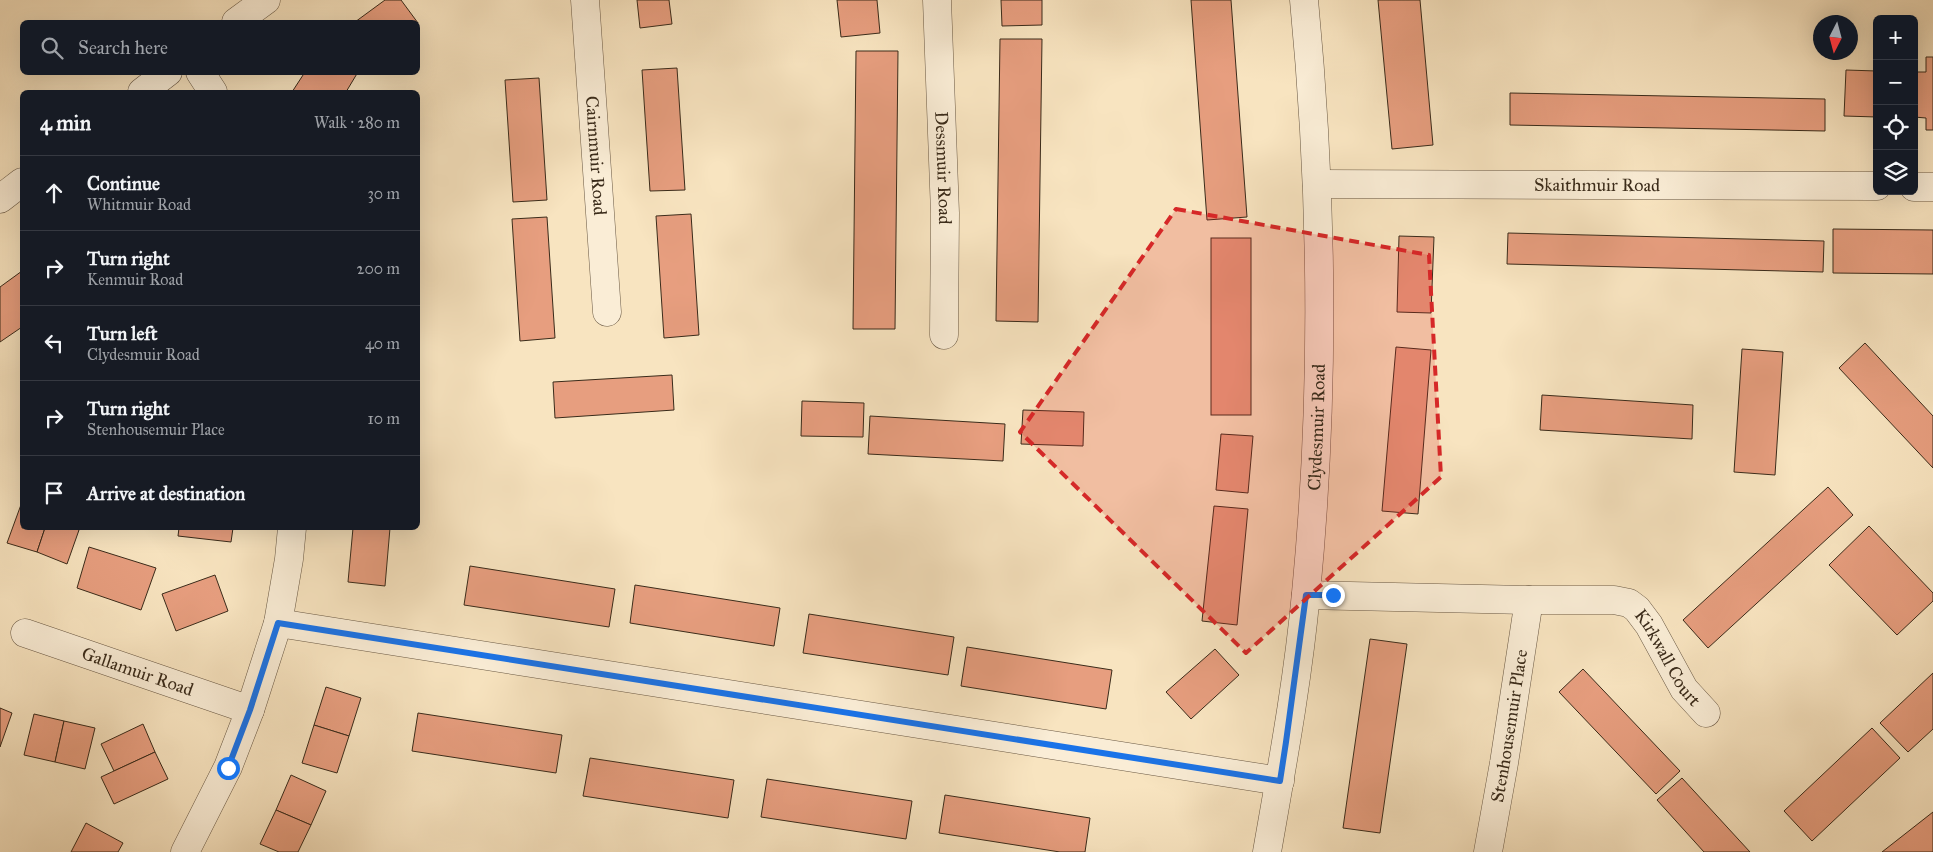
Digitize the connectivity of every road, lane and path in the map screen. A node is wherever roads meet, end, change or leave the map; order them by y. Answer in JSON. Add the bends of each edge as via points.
{"nodes":[{"id":1,"x":266,"y":0,"type":"edge"},
{"id":2,"x":584,"y":0,"type":"edge"},
{"id":3,"x":937,"y":0,"type":"edge"},
{"id":4,"x":1304,"y":0,"type":"edge"},
{"id":5,"x":239,"y":20,"type":"edge"},
{"id":6,"x":164,"y":75,"type":"edge"},
{"id":7,"x":202,"y":75,"type":"edge"},
{"id":8,"x":145,"y":90,"type":"edge"},
{"id":9,"x":211,"y":90,"type":"edge"},
{"id":10,"x":20,"y":184,"type":"edge"},
{"id":11,"x":1317,"y":184,"type":"junction"},
{"id":12,"x":1873,"y":186,"type":"edge"},
{"id":13,"x":1918,"y":187,"type":"edge"},
{"id":14,"x":1933,"y":187,"type":"edge"},
{"id":15,"x":0,"y":199,"type":"edge"},
{"id":16,"x":607,"y":312,"type":"dead end"},
{"id":17,"x":944,"y":335,"type":"dead end"},
{"id":18,"x":292,"y":530,"type":"edge"},
{"id":19,"x":1306,"y":595,"type":"junction"},
{"id":20,"x":1529,"y":600,"type":"junction"},
{"id":21,"x":278,"y":623,"type":"junction"},
{"id":22,"x":25,"y":633,"type":"dead end"},
{"id":23,"x":250,"y":710,"type":"junction"},
{"id":24,"x":1706,"y":713,"type":"dead end"},
{"id":25,"x":1280,"y":781,"type":"junction"},
{"id":26,"x":186,"y":852,"type":"edge"},
{"id":27,"x":1267,"y":852,"type":"edge"},
{"id":28,"x":1488,"y":852,"type":"edge"}],
"edges":[{"from":1,"to":5,"type":"street"},
{"from":2,"to":16,"type":"street","name":"Cairnmuir Road"},
{"from":3,"to":17,"type":"street","name":"Dessmuir Road","via":[[945,214]]},
{"from":4,"to":11,"type":"street","name":"Clydesmuir Road"},
{"from":6,"to":8,"type":"street"},
{"from":7,"to":9,"type":"street"},
{"from":10,"to":15,"type":"street"},
{"from":11,"to":12,"type":"street","name":"Skaithmuir Road"},
{"from":11,"to":19,"type":"street","name":"Clydesmuir Road","via":[[1320,325],[1313,512]]},
{"from":13,"to":14,"type":"street"},
{"from":18,"to":21,"type":"street"},
{"from":19,"to":20,"type":"street"},
{"from":19,"to":25,"type":"street","name":"Clydesmuir Road"},
{"from":20,"to":24,"type":"street","name":"Kirkwall Court","via":[[1614,600],[1629,603],[1649,625],[1684,689]]},
{"from":20,"to":28,"type":"street","name":"Stenhousemuir Place"},
{"from":21,"to":23,"type":"street"},
{"from":21,"to":25,"type":"street"},
{"from":22,"to":23,"type":"street","name":"Gallamuir Road"},
{"from":23,"to":26,"type":"street","via":[[228,768]]},
{"from":25,"to":27,"type":"street","name":"Clydesmuir Road"}]}
